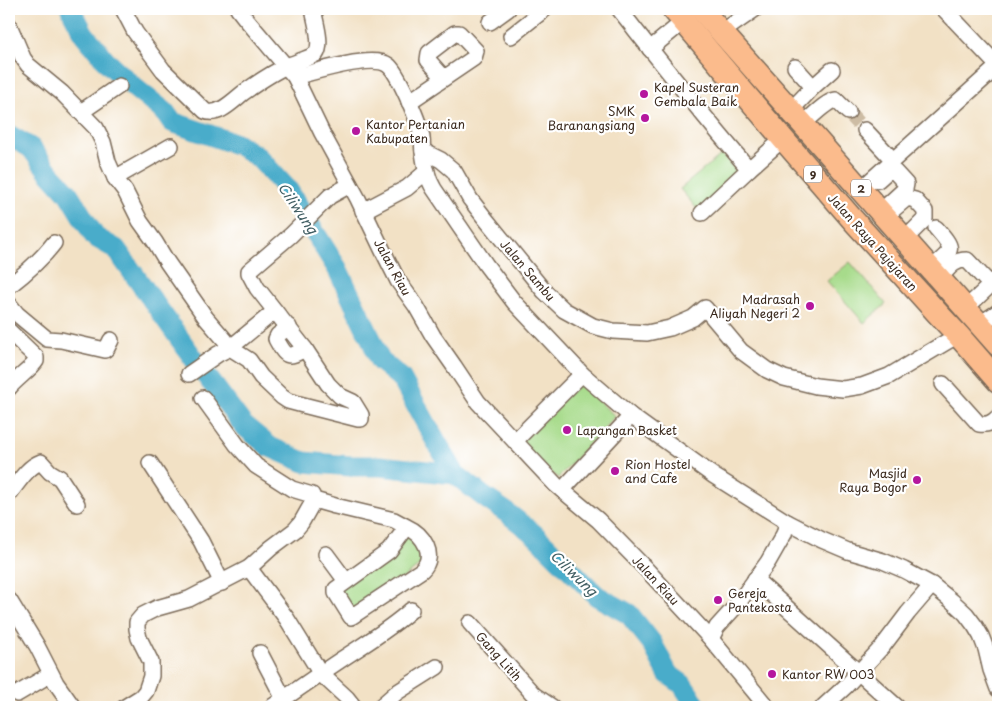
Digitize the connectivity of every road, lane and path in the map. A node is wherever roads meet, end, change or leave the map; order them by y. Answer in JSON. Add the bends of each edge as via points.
{"nodes":[{"id":1,"x":123,"y":9,"type":"edge"},
{"id":2,"x":238,"y":9,"type":"edge"},
{"id":3,"x":313,"y":9,"type":"edge"},
{"id":4,"x":508,"y":9,"type":"edge"},
{"id":5,"x":545,"y":9,"type":"edge"},
{"id":6,"x":619,"y":9,"type":"edge"},
{"id":7,"x":755,"y":9,"type":"edge"},
{"id":8,"x":944,"y":9,"type":"edge"},
{"id":9,"x":699,"y":16,"type":"edge"},
{"id":10,"x":490,"y":22,"type":"dead end"},
{"id":11,"x":9,"y":25,"type":"edge"},
{"id":12,"x":511,"y":36,"type":"dead end"},
{"id":13,"x":650,"y":49,"type":"junction"},
{"id":14,"x":998,"y":66,"type":"edge"},
{"id":15,"x":795,"y":67,"type":"dead end"},
{"id":16,"x":832,"y":70,"type":"dead end"},
{"id":17,"x":290,"y":72,"type":"junction"},
{"id":18,"x":444,"y":78,"type":"dead end"},
{"id":19,"x":119,"y":86,"type":"dead end"},
{"id":20,"x":813,"y":87,"type":"junction"},
{"id":21,"x":409,"y":102,"type":"junction"},
{"id":22,"x":80,"y":112,"type":"junction"},
{"id":23,"x":848,"y":112,"type":"tunnel mouth"},
{"id":24,"x":797,"y":117,"type":"junction"},
{"id":25,"x":865,"y":130,"type":"tunnel mouth"},
{"id":26,"x":783,"y":139,"type":"junction"},
{"id":27,"x":171,"y":146,"type":"dead end"},
{"id":28,"x":423,"y":152,"type":"junction"},
{"id":29,"x":892,"y":160,"type":"junction"},
{"id":30,"x":749,"y":168,"type":"junction"},
{"id":31,"x":427,"y":171,"type":"junction"},
{"id":32,"x":115,"y":178,"type":"junction"},
{"id":33,"x":350,"y":185,"type":"junction"},
{"id":34,"x":863,"y":191,"type":"junction"},
{"id":35,"x":363,"y":211,"type":"junction"},
{"id":36,"x":702,"y":213,"type":"dead end"},
{"id":37,"x":883,"y":213,"type":"junction"},
{"id":38,"x":936,"y":228,"type":"dead end"},
{"id":39,"x":905,"y":238,"type":"junction"},
{"id":40,"x":54,"y":243,"type":"dead end"},
{"id":41,"x":936,"y":274,"type":"junction"},
{"id":42,"x":992,"y":279,"type":"edge"},
{"id":43,"x":9,"y":286,"type":"edge"},
{"id":44,"x":9,"y":304,"type":"edge"},
{"id":45,"x":275,"y":311,"type":"junction"},
{"id":46,"x":941,"y":317,"type":"junction"},
{"id":47,"x":982,"y":321,"type":"edge"},
{"id":48,"x":9,"y":331,"type":"edge"},
{"id":49,"x":111,"y":340,"type":"dead end"},
{"id":50,"x":965,"y":342,"type":"junction"},
{"id":51,"x":224,"y":351,"type":"junction"},
{"id":52,"x":189,"y":374,"type":"dead end"},
{"id":53,"x":582,"y":374,"type":"junction"},
{"id":54,"x":998,"y":381,"type":"edge"},
{"id":55,"x":943,"y":384,"type":"dead end"},
{"id":56,"x":9,"y":388,"type":"edge"},
{"id":57,"x":203,"y":398,"type":"dead end"},
{"id":58,"x":631,"y":416,"type":"junction"},
{"id":59,"x":998,"y":416,"type":"edge"},
{"id":60,"x":515,"y":441,"type":"junction"},
{"id":61,"x":150,"y":463,"type":"dead end"},
{"id":62,"x":562,"y":490,"type":"junction"},
{"id":63,"x":9,"y":494,"type":"edge"},
{"id":64,"x":314,"y":500,"type":"junction"},
{"id":65,"x":77,"y":504,"type":"dead end"},
{"id":66,"x":787,"y":522,"type":"junction"},
{"id":67,"x":407,"y":527,"type":"junction"},
{"id":68,"x":326,"y":554,"type":"dead end"},
{"id":69,"x":249,"y":568,"type":"junction"},
{"id":70,"x":755,"y":579,"type":"junction"},
{"id":71,"x":346,"y":581,"type":"junction"},
{"id":72,"x":222,"y":583,"type":"junction"},
{"id":73,"x":932,"y":585,"type":"junction"},
{"id":74,"x":9,"y":600,"type":"edge"},
{"id":75,"x":411,"y":610,"type":"dead end"},
{"id":76,"x":470,"y":623,"type":"dead end"},
{"id":77,"x":711,"y":639,"type":"junction"},
{"id":78,"x":260,"y":653,"type":"dead end"},
{"id":79,"x":437,"y":667,"type":"dead end"},
{"id":80,"x":858,"y":673,"type":"junction"},
{"id":81,"x":51,"y":674,"type":"junction"},
{"id":82,"x":321,"y":674,"type":"junction"},
{"id":83,"x":998,"y":689,"type":"edge"},
{"id":84,"x":17,"y":694,"type":"dead end"},
{"id":85,"x":278,"y":703,"type":"edge"},
{"id":86,"x":73,"y":707,"type":"edge"},
{"id":87,"x":125,"y":707,"type":"edge"},
{"id":88,"x":354,"y":707,"type":"edge"},
{"id":89,"x":380,"y":707,"type":"edge"},
{"id":90,"x":552,"y":707,"type":"edge"},
{"id":91,"x":767,"y":707,"type":"edge"},
{"id":92,"x":823,"y":707,"type":"edge"},
{"id":93,"x":897,"y":707,"type":"edge"}],
"edges":[{"from":1,"to":17,"type":"street","via":[[163,70],[210,113],[263,79]]},
{"from":2,"to":17,"type":"street","name":"Jalan Riau"},
{"from":3,"to":17,"type":"street","via":[[319,51]]},
{"from":4,"to":10,"type":"street"},
{"from":5,"to":12,"type":"street"},
{"from":6,"to":13,"type":"street"},
{"from":7,"to":9,"type":"street"},
{"from":8,"to":14,"type":"street"},
{"from":9,"to":13,"type":"street"},
{"from":9,"to":24,"type":"highway","name":"Jalan Raya Pajajaran","number":"2"},
{"from":9,"to":26,"type":"highway","name":"Jalan Raya Pajajaran","number":"9"},
{"from":11,"to":22,"type":"street","via":[[28,65]]},
{"from":13,"to":30,"type":"street"},
{"from":14,"to":29,"type":"street"},
{"from":15,"to":20,"type":"street"},
{"from":16,"to":20,"type":"street"},
{"from":17,"to":21,"type":"street","via":[[376,61],[387,64],[395,72]]},
{"from":17,"to":33,"type":"street","name":"Jalan Riau"},
{"from":18,"to":21,"type":"street"},
{"from":19,"to":22,"type":"street"},
{"from":20,"to":24,"type":"street"},
{"from":21,"to":28,"type":"street","via":[[422,134]]},
{"from":22,"to":32,"type":"street","via":[[96,128]]},
{"from":23,"to":24,"type":"street","via":[[833,100]]},
{"from":24,"to":34,"type":"highway","name":"Jalan Raya Pajajaran","number":"2"},
{"from":25,"to":29,"type":"street"},
{"from":26,"to":30,"type":"street"},
{"from":26,"to":46,"type":"highway","name":"Jalan Raya Pajajaran","number":"9"},
{"from":27,"to":32,"type":"street"},
{"from":28,"to":31,"type":"street"},
{"from":28,"to":50,"type":"street","name":"Jalan Sambu","via":[[441,160],[454,171],[470,199],[544,291],[564,310],[594,326],[647,333],[694,318],[705,308],[741,351],[767,370],[784,378],[842,389],[889,376]]},
{"from":29,"to":34,"type":"street"},
{"from":30,"to":36,"type":"street"},
{"from":31,"to":35,"type":"street","via":[[407,188]]},
{"from":31,"to":53,"type":"street","via":[[434,189],[502,287],[525,316]]},
{"from":32,"to":51,"type":"street","via":[[167,262],[225,340]]},
{"from":33,"to":35,"type":"street","name":"Jalan Riau"},
{"from":33,"to":45,"type":"street","via":[[330,196],[249,271],[253,282]]},
{"from":34,"to":37,"type":"highway","name":"Jalan Raya Pajajaran","number":"2"},
{"from":34,"to":37,"type":"street","via":[[888,171],[895,172],[906,184],[905,190]]},
{"from":35,"to":60,"type":"street","name":"Jalan Riau","via":[[398,281],[433,336],[478,402]]},
{"from":37,"to":39,"type":"highway","name":"Jalan Raya Pajajaran","number":"2"},
{"from":37,"to":39,"type":"street","via":[[907,198],[915,200],[925,211],[925,219]]},
{"from":38,"to":41,"type":"street","via":[[949,242],[950,248]]},
{"from":39,"to":41,"type":"highway","name":"Jalan Raya Pajajaran","number":"2"},
{"from":40,"to":43,"type":"street","via":[[44,257]]},
{"from":41,"to":42,"type":"street","via":[[955,262],[967,260]]},
{"from":41,"to":47,"type":"highway","name":"Jalan Raya Pajajaran","number":"2"},
{"from":42,"to":47,"type":"street"},
{"from":44,"to":49,"type":"street","via":[[47,339],[105,350]]},
{"from":45,"to":51,"type":"street"},
{"from":45,"to":51,"type":"street","via":[[328,384],[340,396],[353,402],[361,418],[288,400],[261,377],[249,360]]},
{"from":46,"to":47,"type":"highway","via":[[951,319],[958,309]]},
{"from":46,"to":50,"type":"highway","name":"Jalan Raya Pajajaran","number":"9"},
{"from":47,"to":50,"type":"highway","via":[[984,333],[976,335],[971,342]]},
{"from":48,"to":56,"type":"street","via":[[36,357],[33,365]]},
{"from":50,"to":54,"type":"highway","name":"Jalan Raya Pajajaran","number":"9"},
{"from":51,"to":52,"type":"street"},
{"from":53,"to":58,"type":"street"},
{"from":53,"to":60,"type":"street"},
{"from":55,"to":59,"type":"street","via":[[979,424],[991,423]]},
{"from":57,"to":64,"type":"street","via":[[256,466],[292,489],[312,495]]},
{"from":58,"to":62,"type":"street"},
{"from":58,"to":66,"type":"street","via":[[714,476]]},
{"from":60,"to":62,"type":"street","name":"Jalan Riau"},
{"from":61,"to":72,"type":"street","via":[[201,541]]},
{"from":62,"to":77,"type":"street","name":"Jalan Riau","via":[[598,520]]},
{"from":63,"to":65,"type":"street","via":[[39,462],[60,478]]},
{"from":64,"to":67,"type":"street","via":[[394,520]]},
{"from":64,"to":69,"type":"street","via":[[295,530]]},
{"from":66,"to":70,"type":"street","via":[[777,548]]},
{"from":66,"to":73,"type":"street","via":[[848,551],[897,567]]},
{"from":67,"to":71,"type":"street","via":[[389,551]]},
{"from":67,"to":71,"type":"street","via":[[424,541],[428,551],[422,570],[351,617],[336,592]]},
{"from":68,"to":71,"type":"street"},
{"from":69,"to":72,"type":"street"},
{"from":69,"to":82,"type":"street","via":[[287,619]]},
{"from":70,"to":77,"type":"street"},
{"from":70,"to":80,"type":"street"},
{"from":72,"to":87,"type":"street","via":[[190,599],[157,608],[137,622],[151,662],[152,676],[146,691]]},
{"from":73,"to":80,"type":"street"},
{"from":73,"to":83,"type":"street","via":[[966,614],[978,631]]},
{"from":74,"to":81,"type":"street"},
{"from":75,"to":82,"type":"street","via":[[400,621]]},
{"from":76,"to":90,"type":"street","name":"Gang Litih","via":[[534,695]]},
{"from":77,"to":91,"type":"street","name":"Jalan Riau"},
{"from":78,"to":85,"type":"street"},
{"from":79,"to":89,"type":"street"},
{"from":80,"to":92,"type":"street"},
{"from":80,"to":93,"type":"street"},
{"from":81,"to":84,"type":"street"},
{"from":81,"to":86,"type":"street"},
{"from":82,"to":85,"type":"street"},
{"from":82,"to":88,"type":"street"}]}
